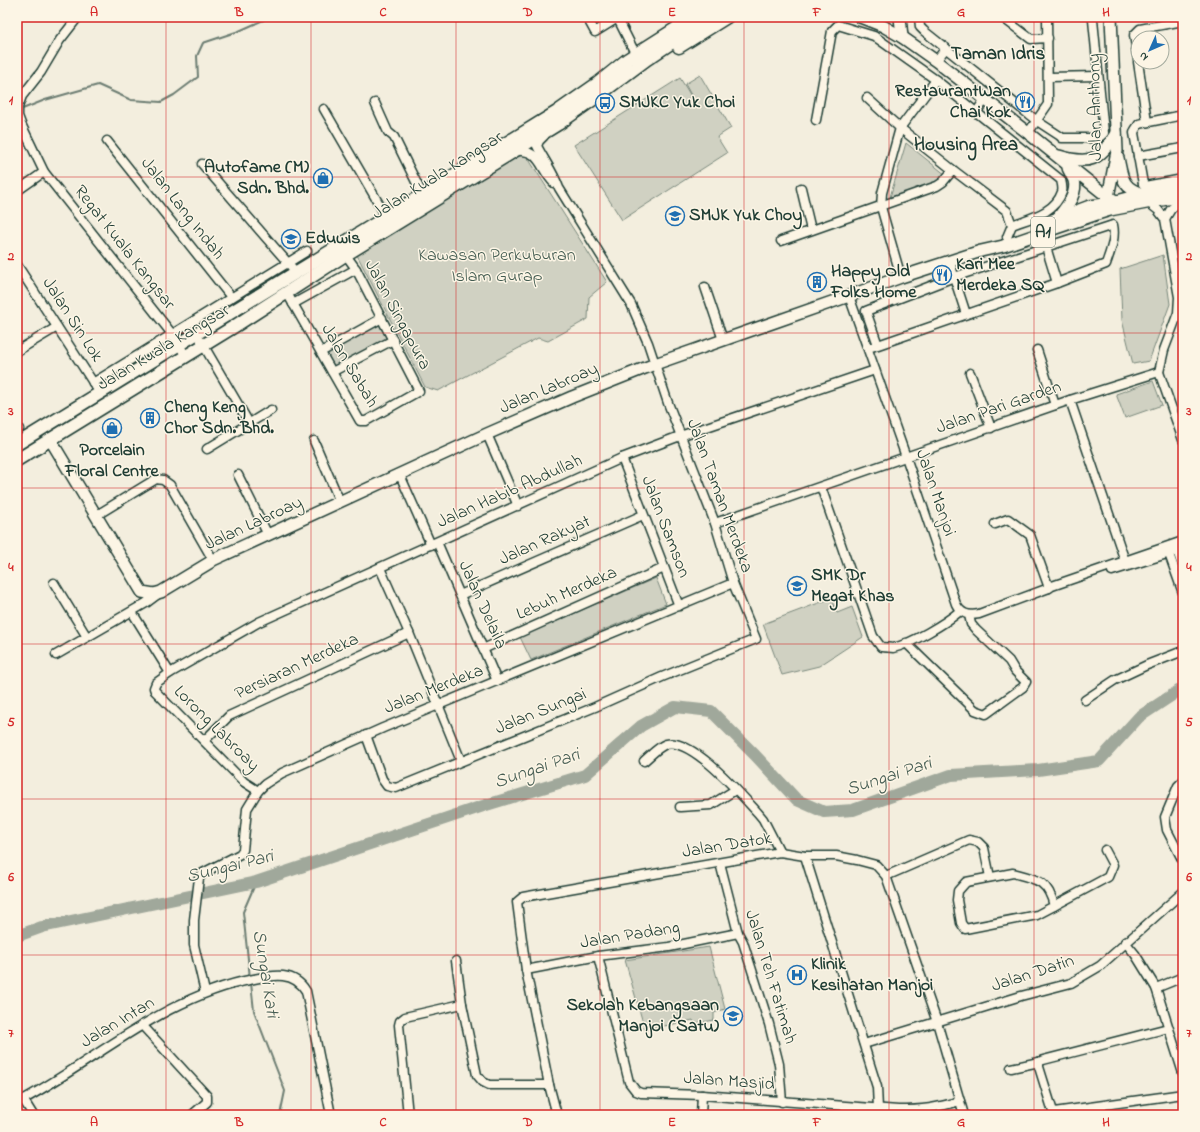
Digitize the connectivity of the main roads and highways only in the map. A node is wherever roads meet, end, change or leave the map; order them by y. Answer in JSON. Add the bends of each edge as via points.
{"nodes":[{"id":1,"x":682,"y":17,"type":"edge"},
{"id":2,"x":694,"y":17,"type":"edge"},
{"id":3,"x":710,"y":17,"type":"edge"},
{"id":4,"x":727,"y":17,"type":"edge"},
{"id":5,"x":860,"y":17,"type":"edge"},
{"id":6,"x":900,"y":17,"type":"edge"},
{"id":7,"x":1110,"y":17,"type":"edge"},
{"id":8,"x":902,"y":37,"type":"junction"},
{"id":9,"x":631,"y":55,"type":"junction"},
{"id":10,"x":592,"y":100,"type":"junction"},
{"id":11,"x":1116,"y":132,"type":"junction"},
{"id":12,"x":1117,"y":151,"type":"junction"},
{"id":13,"x":1056,"y":155,"type":"junction"},
{"id":14,"x":1067,"y":166,"type":"junction"},
{"id":15,"x":1183,"y":187,"type":"edge"},
{"id":16,"x":1183,"y":196,"type":"edge"},
{"id":17,"x":1146,"y":198,"type":"junction"},
{"id":18,"x":1110,"y":201,"type":"junction"},
{"id":19,"x":1094,"y":215,"type":"junction"},
{"id":20,"x":1057,"y":219,"type":"junction"},
{"id":21,"x":991,"y":248,"type":"junction"},
{"id":22,"x":342,"y":250,"type":"junction"},
{"id":23,"x":80,"y":404,"type":"junction"},
{"id":24,"x":50,"y":440,"type":"junction"},
{"id":25,"x":17,"y":444,"type":"edge"},
{"id":26,"x":17,"y":449,"type":"edge"},
{"id":27,"x":17,"y":460,"type":"edge"},
{"id":28,"x":97,"y":515,"type":"junction"},
{"id":29,"x":213,"y":560,"type":"junction"}],
"edges":[{"from":1,"to":9,"type":"highway"},
{"from":2,"to":9,"type":"highway","name":"Jalan Kuala Kangsar"},
{"from":3,"to":10,"type":"highway","name":"Jalan Kuala Kangsar"},
{"from":4,"to":10,"type":"highway"},
{"from":5,"to":8,"type":"main road","via":[[884,26]]},
{"from":6,"to":8,"type":"main road"},
{"from":7,"to":11,"type":"main road","name":"Jalan Anthony"},
{"from":8,"to":13,"type":"main road"},
{"from":9,"to":22,"type":"highway","name":"Jalan Kuala Kangsar","via":[[597,84],[557,112],[386,216]]},
{"from":10,"to":22,"type":"highway","name":"Jalan Kuala Kangsar","via":[[513,151]]},
{"from":11,"to":12,"type":"main road","name":"Jalan Anthony"},
{"from":11,"to":13,"type":"main road","via":[[1108,146],[1096,157],[1080,161]]},
{"from":12,"to":17,"type":"main road","via":[[1125,183],[1134,192]]},
{"from":12,"to":18,"type":"main road","name":"Jalan Anthony"},
{"from":13,"to":14,"type":"main road"},
{"from":14,"to":18,"type":"main road"},
{"from":14,"to":20,"type":"main road","via":[[1074,182],[1074,190],[1070,202]]},
{"from":15,"to":17,"type":"main road","number":"A1"},
{"from":16,"to":17,"type":"main road","number":"A1"},
{"from":17,"to":18,"type":"main road","number":"A1"},
{"from":17,"to":19,"type":"main road","number":"A1"},
{"from":18,"to":19,"type":"main road"},
{"from":18,"to":20,"type":"main road","number":"A1"},
{"from":19,"to":21,"type":"main road","number":"A1"},
{"from":20,"to":21,"type":"main road","number":"A1","via":[[1007,236]]},
{"from":21,"to":29,"type":"main road","name":"Jalan Labroay","via":[[950,260],[655,364],[572,397]]},
{"from":22,"to":23,"type":"highway","name":"Jalan Kuala Kangsar","via":[[292,267],[197,333],[176,339],[96,388]]},
{"from":22,"to":24,"type":"highway","name":"Jalan Kuala Kangsar","via":[[290,298],[204,345]]},
{"from":23,"to":24,"type":"highway","via":[[72,414],[52,428]]},
{"from":23,"to":25,"type":"highway","name":"Jalan Kuala Kangsar"},
{"from":24,"to":26,"type":"highway","via":[[39,436]]},
{"from":24,"to":27,"type":"highway","name":"Jalan Kuala Kangsar"},
{"from":24,"to":28,"type":"main road"},
{"from":28,"to":29,"type":"main road","via":[[103,519],[141,582],[149,590],[158,588],[208,560]]},
{"from":28,"to":29,"type":"main road","name":"Jalan Labroay","via":[[142,592],[146,594],[161,592]]}]}
